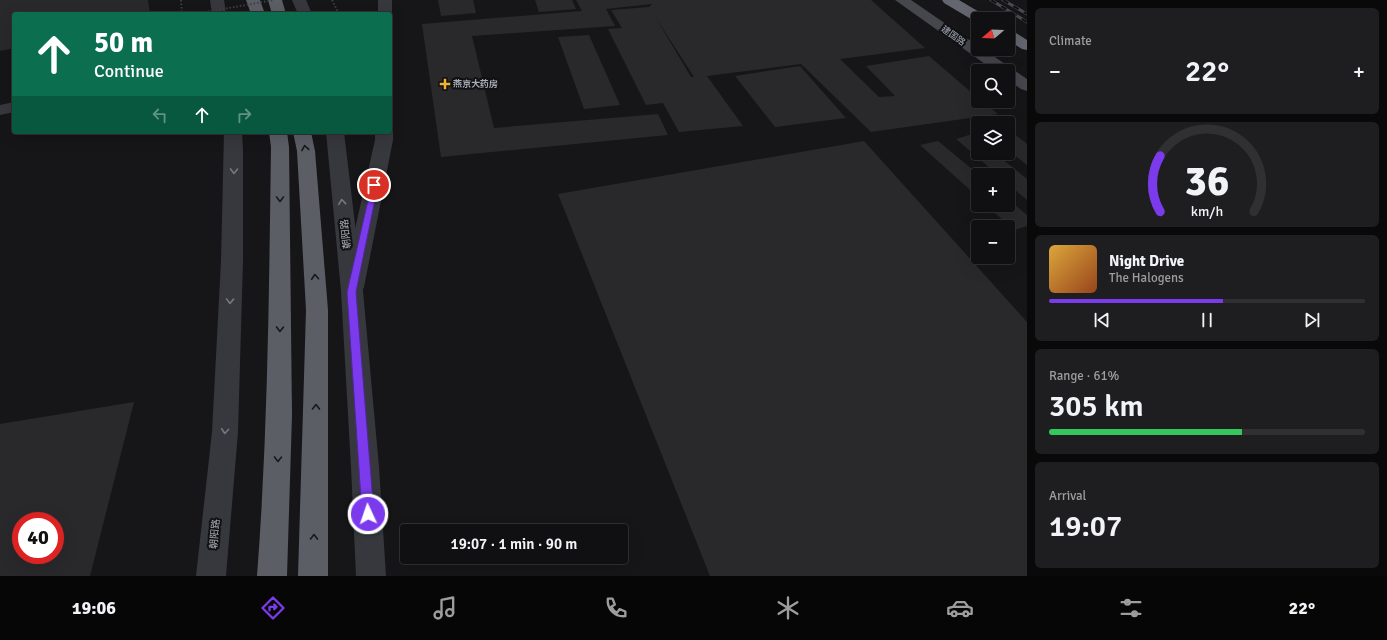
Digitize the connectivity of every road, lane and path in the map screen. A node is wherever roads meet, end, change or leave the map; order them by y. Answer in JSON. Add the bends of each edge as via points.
{"nodes":[{"id":1,"x":181,"y":0,"type":"edge"},
{"id":2,"x":217,"y":0,"type":"edge"},
{"id":3,"x":253,"y":0,"type":"edge"},
{"id":4,"x":275,"y":0,"type":"edge"},
{"id":5,"x":299,"y":0,"type":"edge"},
{"id":6,"x":332,"y":0,"type":"edge"},
{"id":7,"x":385,"y":0,"type":"edge"},
{"id":8,"x":902,"y":0,"type":"edge"},
{"id":9,"x":949,"y":0,"type":"edge"},
{"id":10,"x":955,"y":0,"type":"edge"},
{"id":11,"x":182,"y":12,"type":"edge"},
{"id":12,"x":206,"y":12,"type":"edge"},
{"id":13,"x":220,"y":12,"type":"edge"},
{"id":14,"x":257,"y":12,"type":"edge"},
{"id":15,"x":278,"y":12,"type":"edge"},
{"id":16,"x":304,"y":12,"type":"edge"},
{"id":17,"x":338,"y":12,"type":"edge"},
{"id":18,"x":385,"y":12,"type":"edge"},
{"id":19,"x":974,"y":12,"type":"edge"},
{"id":20,"x":971,"y":13,"type":"edge"},
{"id":21,"x":1015,"y":39,"type":"edge"},
{"id":22,"x":1027,"y":46,"type":"edge"},
{"id":23,"x":995,"y":64,"type":"edge"},
{"id":24,"x":1015,"y":78,"type":"edge"},
{"id":25,"x":1027,"y":86,"type":"edge"},
{"id":26,"x":12,"y":107,"type":"edge"},
{"id":27,"x":0,"y":110,"type":"edge"},
{"id":28,"x":233,"y":134,"type":"edge"},
{"id":29,"x":278,"y":134,"type":"edge"},
{"id":30,"x":302,"y":134,"type":"edge"},
{"id":31,"x":335,"y":134,"type":"edge"},
{"id":32,"x":384,"y":134,"type":"edge"},
{"id":33,"x":352,"y":292,"type":"junction"},
{"id":34,"x":211,"y":576,"type":"edge"},
{"id":35,"x":272,"y":576,"type":"edge"},
{"id":36,"x":313,"y":576,"type":"edge"},
{"id":37,"x":371,"y":576,"type":"edge"}],
"edges":[{"from":1,"to":11,"type":"path"},
{"from":2,"to":13,"type":"street"},
{"from":3,"to":14,"type":"highway"},
{"from":4,"to":12,"type":"path","bridge":true},
{"from":4,"to":15,"type":"highway"},
{"from":5,"to":16,"type":"street"},
{"from":6,"to":17,"type":"path"},
{"from":7,"to":18,"type":"street"},
{"from":8,"to":23,"type":"main road","name":"建国路"},
{"from":9,"to":20,"type":"highway"},
{"from":10,"to":19,"type":"highway"},
{"from":21,"to":22,"type":"highway"},
{"from":24,"to":25,"type":"main road"},
{"from":26,"to":27,"type":"street"},
{"from":28,"to":34,"type":"street","name":"朝阳路","one_way":true,"via":[[232,262],[225,432]]},
{"from":29,"to":35,"type":"highway","one_way":true,"via":[[277,517]]},
{"from":36,"to":30,"type":"highway","one_way":true,"via":[[317,310],[306,151]]},
{"from":33,"to":31,"type":"street","name":"朝阳路","one_way":true},
{"from":32,"to":33,"type":"street"},
{"from":33,"to":37,"type":"street","name":"朝阳路"}]}
